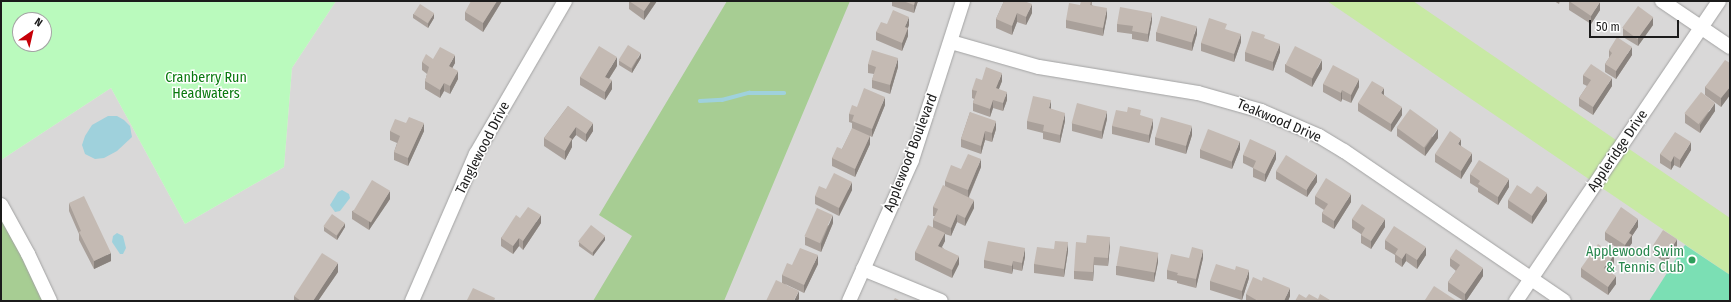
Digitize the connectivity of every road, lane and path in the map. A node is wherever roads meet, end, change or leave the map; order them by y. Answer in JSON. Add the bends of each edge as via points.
{"nodes":[{"id":1,"x":565,"y":1,"type":"edge"},
{"id":2,"x":963,"y":1,"type":"edge"},
{"id":3,"x":1662,"y":1,"type":"edge"},
{"id":4,"x":1719,"y":1,"type":"edge"},
{"id":5,"x":1701,"y":28,"type":"junction"},
{"id":6,"x":951,"y":42,"type":"junction"},
{"id":7,"x":1730,"y":47,"type":"edge"},
{"id":8,"x":1,"y":205,"type":"edge"},
{"id":9,"x":864,"y":269,"type":"junction"},
{"id":10,"x":1531,"y":279,"type":"junction"},
{"id":11,"x":50,"y":301,"type":"edge"},
{"id":12,"x":412,"y":301,"type":"edge"},
{"id":13,"x":849,"y":301,"type":"edge"},
{"id":14,"x":941,"y":301,"type":"edge"},
{"id":15,"x":1516,"y":301,"type":"edge"},
{"id":16,"x":1564,"y":301,"type":"edge"}],
"edges":[{"from":1,"to":12,"type":"street","name":"Tanglewood Drive","via":[[476,154]]},
{"from":2,"to":6,"type":"street","name":"Applewood Boulevard"},
{"from":3,"to":5,"type":"street"},
{"from":4,"to":5,"type":"street","name":"Appleridge Drive"},
{"from":5,"to":7,"type":"street"},
{"from":5,"to":10,"type":"street","name":"Appleridge Drive"},
{"from":6,"to":9,"type":"street","name":"Applewood Boulevard","via":[[912,160]]},
{"from":6,"to":10,"type":"street","name":"Teakwood Drive","via":[[1039,67],[1198,93],[1261,111],[1318,136],[1344,151]]},
{"from":8,"to":11,"type":"street"},
{"from":9,"to":13,"type":"street","name":"Applewood Boulevard"},
{"from":9,"to":14,"type":"street"},
{"from":10,"to":15,"type":"street","name":"Appleridge Drive"},
{"from":10,"to":16,"type":"street","name":"Teakwood Drive"}]}
